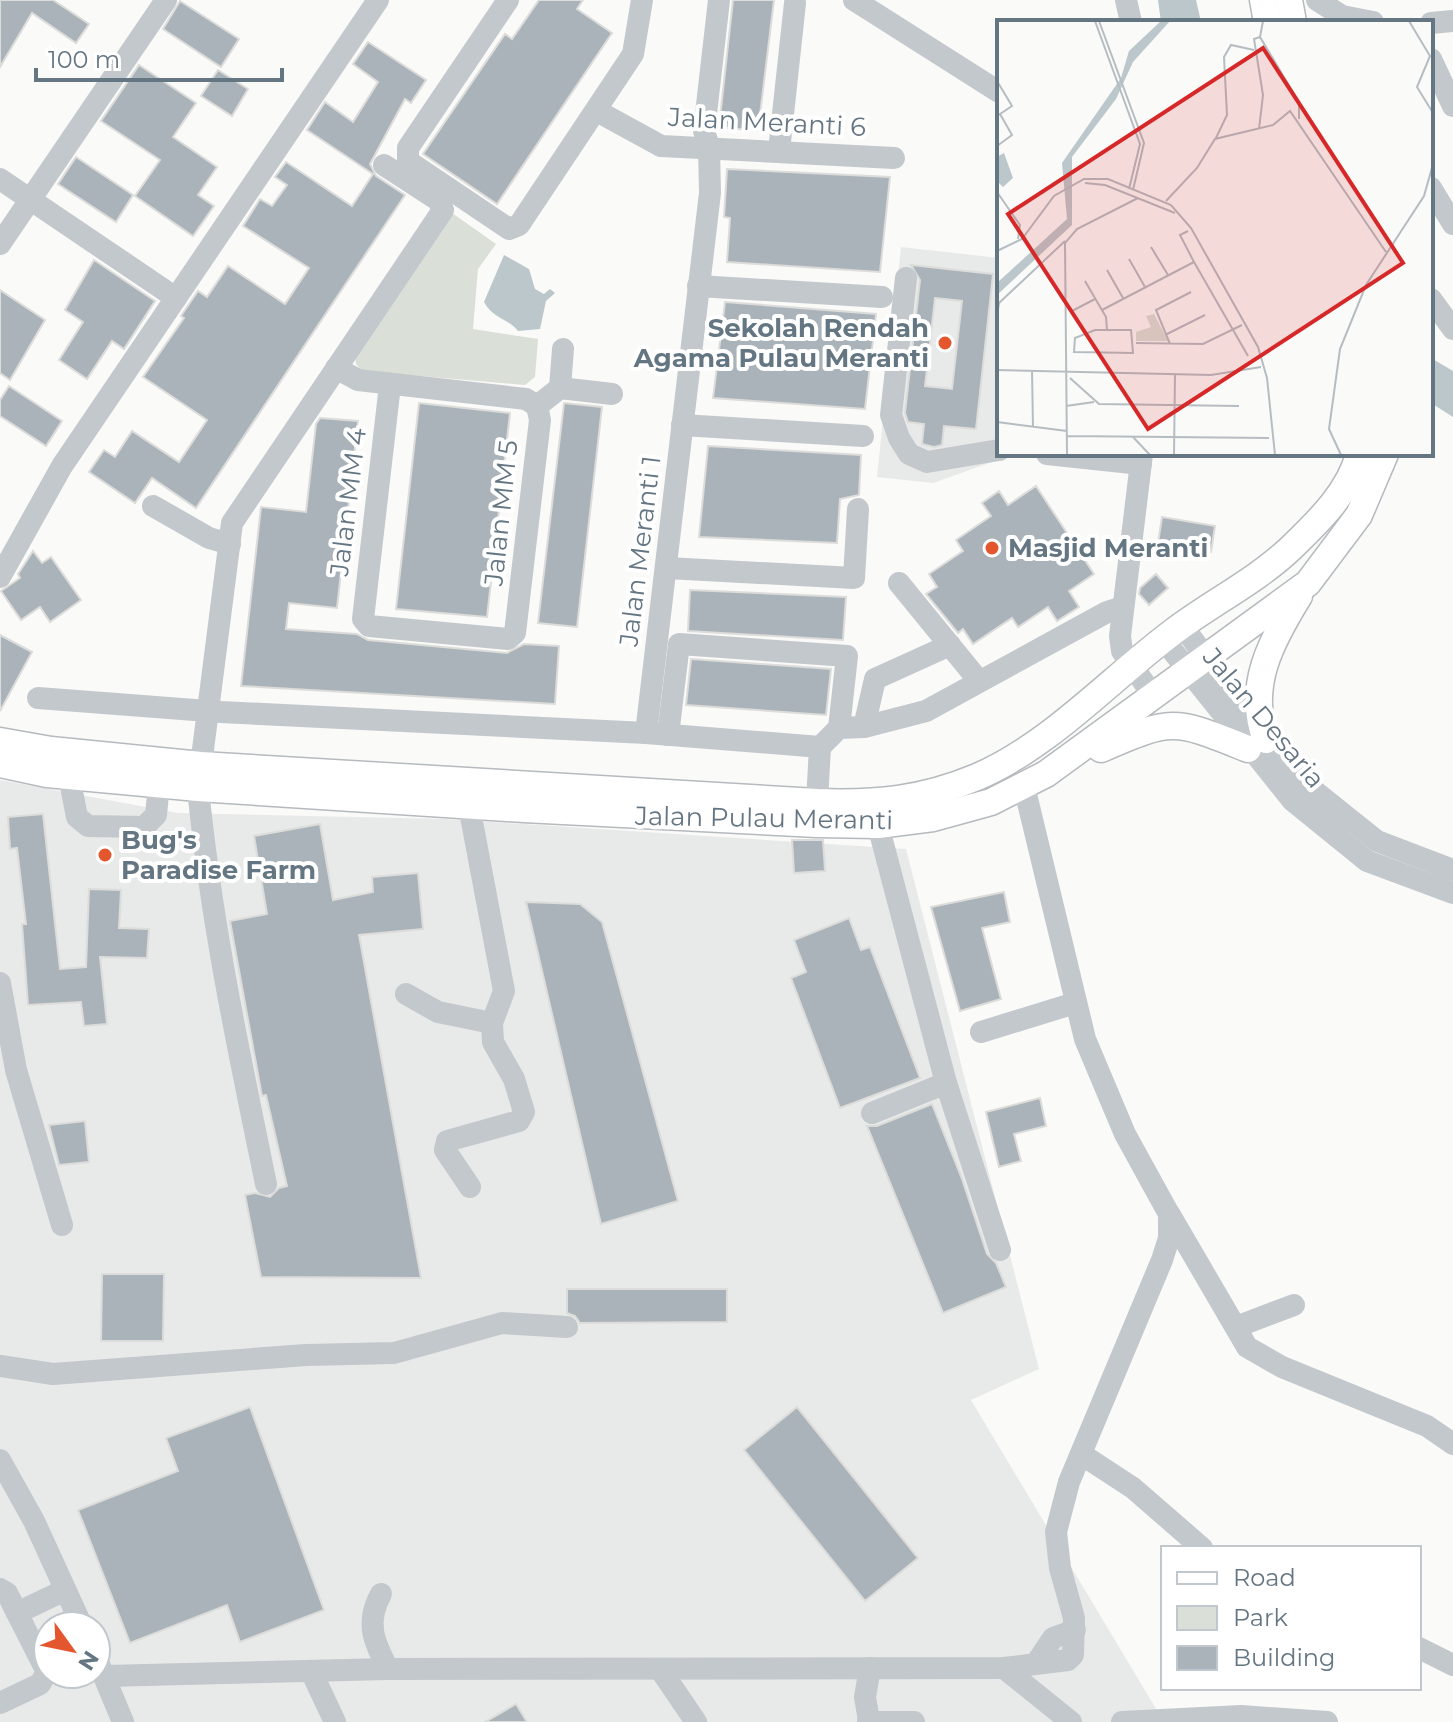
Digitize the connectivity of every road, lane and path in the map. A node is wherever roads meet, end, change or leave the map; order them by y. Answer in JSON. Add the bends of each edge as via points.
{"nodes":[{"id":1,"x":166,"y":0,"type":"edge"},
{"id":2,"x":378,"y":0,"type":"edge"},
{"id":3,"x":508,"y":0,"type":"edge"},
{"id":4,"x":642,"y":0,"type":"edge"},
{"id":5,"x":719,"y":0,"type":"edge"},
{"id":6,"x":854,"y":0,"type":"edge"},
{"id":7,"x":1126,"y":0,"type":"edge"},
{"id":8,"x":1263,"y":0,"type":"edge"},
{"id":9,"x":1289,"y":0,"type":"edge"},
{"id":10,"x":1317,"y":0,"type":"edge"},
{"id":11,"x":795,"y":3,"type":"dead end"},
{"id":12,"x":1131,"y":20,"type":"edge"},
{"id":13,"x":1267,"y":20,"type":"edge"},
{"id":14,"x":1293,"y":20,"type":"edge"},
{"id":15,"x":1363,"y":20,"type":"edge"},
{"id":16,"x":1453,"y":21,"type":"edge"},
{"id":17,"x":1433,"y":23,"type":"edge"},
{"id":18,"x":1433,"y":71,"type":"edge"},
{"id":19,"x":997,"y":91,"type":"edge"},
{"id":20,"x":1453,"y":106,"type":"edge"},
{"id":21,"x":597,"y":111,"type":"junction"},
{"id":22,"x":709,"y":147,"type":"junction"},
{"id":23,"x":779,"y":151,"type":"junction"},
{"id":24,"x":894,"y":158,"type":"dead end"},
{"id":25,"x":384,"y":165,"type":"dead end"},
{"id":26,"x":0,"y":179,"type":"edge"},
{"id":27,"x":1433,"y":191,"type":"edge"},
{"id":28,"x":30,"y":200,"type":"junction"},
{"id":29,"x":451,"y":202,"type":"junction"},
{"id":30,"x":1453,"y":224,"type":"edge"},
{"id":31,"x":0,"y":244,"type":"edge"},
{"id":32,"x":906,"y":278,"type":"dead end"},
{"id":33,"x":698,"y":286,"type":"junction"},
{"id":34,"x":882,"y":297,"type":"dead end"},
{"id":35,"x":176,"y":298,"type":"junction"},
{"id":36,"x":1433,"y":302,"type":"edge"},
{"id":37,"x":1453,"y":329,"type":"edge"},
{"id":38,"x":563,"y":349,"type":"dead end"},
{"id":39,"x":336,"y":368,"type":"junction"},
{"id":40,"x":390,"y":385,"type":"junction"},
{"id":41,"x":560,"y":388,"type":"junction"},
{"id":42,"x":612,"y":394,"type":"dead end"},
{"id":43,"x":537,"y":406,"type":"junction"},
{"id":44,"x":682,"y":425,"type":"junction"},
{"id":45,"x":863,"y":436,"type":"dead end"},
{"id":46,"x":997,"y":450,"type":"edge"},
{"id":47,"x":1085,"y":456,"type":"edge"},
{"id":48,"x":1358,"y":456,"type":"edge"},
{"id":49,"x":1384,"y":456,"type":"edge"},
{"id":50,"x":1141,"y":459,"type":"edge"},
{"id":51,"x":153,"y":506,"type":"dead end"},
{"id":52,"x":858,"y":509,"type":"dead end"},
{"id":53,"x":230,"y":544,"type":"junction"},
{"id":54,"x":667,"y":568,"type":"junction"},
{"id":55,"x":0,"y":577,"type":"edge"},
{"id":56,"x":899,"y":583,"type":"dead end"},
{"id":57,"x":1308,"y":583,"type":"junction"},
{"id":58,"x":1120,"y":608,"type":"junction"},
{"id":59,"x":517,"y":627,"type":"joint"},
{"id":60,"x":1172,"y":632,"type":"junction"},
{"id":61,"x":950,"y":645,"type":"junction"},
{"id":62,"x":1130,"y":665,"type":"junction"},
{"id":63,"x":1196,"y":665,"type":"junction"},
{"id":64,"x":979,"y":681,"type":"junction"},
{"id":65,"x":1154,"y":697,"type":"junction"},
{"id":66,"x":38,"y":698,"type":"dead end"},
{"id":67,"x":209,"y":711,"type":"junction"},
{"id":68,"x":864,"y":727,"type":"junction"},
{"id":69,"x":839,"y":728,"type":"junction"},
{"id":70,"x":657,"y":734,"type":"junction"},
{"id":71,"x":0,"y":741,"type":"edge"},
{"id":72,"x":1257,"y":745,"type":"junction"},
{"id":73,"x":820,"y":747,"type":"junction"},
{"id":74,"x":0,"y":764,"type":"edge"},
{"id":75,"x":69,"y":776,"type":"junction"},
{"id":76,"x":200,"y":776,"type":"junction"},
{"id":77,"x":1035,"y":780,"type":"junction"},
{"id":78,"x":159,"y":784,"type":"junction"},
{"id":79,"x":817,"y":802,"type":"junction"},
{"id":80,"x":469,"y":806,"type":"junction"},
{"id":81,"x":878,"y":825,"type":"junction"},
{"id":82,"x":1453,"y":870,"type":"edge"},
{"id":83,"x":1453,"y":893,"type":"edge"},
{"id":84,"x":0,"y":983,"type":"edge"},
{"id":85,"x":406,"y":994,"type":"dead end"},
{"id":86,"x":1075,"y":1003,"type":"junction"},
{"id":87,"x":492,"y":1023,"type":"junction"},
{"id":88,"x":981,"y":1032,"type":"dead end"},
{"id":89,"x":946,"y":1083,"type":"junction"},
{"id":90,"x":872,"y":1113,"type":"dead end"},
{"id":91,"x":266,"y":1184,"type":"dead end"},
{"id":92,"x":470,"y":1187,"type":"dead end"},
{"id":93,"x":1169,"y":1214,"type":"junction"},
{"id":94,"x":62,"y":1225,"type":"dead end"},
{"id":95,"x":1000,"y":1250,"type":"dead end"},
{"id":96,"x":1294,"y":1305,"type":"dead end"},
{"id":97,"x":567,"y":1327,"type":"dead end"},
{"id":98,"x":1236,"y":1327,"type":"junction"},
{"id":99,"x":0,"y":1366,"type":"edge"},
{"id":100,"x":1453,"y":1444,"type":"edge"},
{"id":101,"x":1081,"y":1454,"type":"junction"},
{"id":102,"x":0,"y":1460,"type":"edge"},
{"id":103,"x":1200,"y":1546,"type":"edge"},
{"id":104,"x":0,"y":1589,"type":"edge"},
{"id":105,"x":65,"y":1590,"type":"junction"},
{"id":106,"x":381,"y":1594,"type":"dead end"},
{"id":107,"x":74,"y":1610,"type":"edge"},
{"id":108,"x":17,"y":1613,"type":"junction"},
{"id":109,"x":1421,"y":1649,"type":"edge"},
{"id":110,"x":1453,"y":1665,"type":"edge"},
{"id":111,"x":112,"y":1666,"type":"edge"},
{"id":112,"x":870,"y":1668,"type":"junction"},
{"id":113,"x":1004,"y":1668,"type":"junction"},
{"id":114,"x":388,"y":1669,"type":"junction"},
{"id":115,"x":660,"y":1669,"type":"junction"},
{"id":116,"x":312,"y":1673,"type":"junction"},
{"id":117,"x":110,"y":1690,"type":"edge"},
{"id":118,"x":0,"y":1703,"type":"edge"},
{"id":119,"x":123,"y":1722,"type":"edge"},
{"id":120,"x":335,"y":1722,"type":"edge"},
{"id":121,"x":696,"y":1722,"type":"edge"},
{"id":122,"x":869,"y":1722,"type":"edge"},
{"id":123,"x":914,"y":1722,"type":"edge"},
{"id":124,"x":1071,"y":1722,"type":"edge"},
{"id":125,"x":1122,"y":1722,"type":"edge"},
{"id":126,"x":1327,"y":1722,"type":"edge"}],
"edges":[{"from":1,"to":28,"type":"street"},
{"from":2,"to":35,"type":"street"},
{"from":3,"to":29,"type":"street","via":[[408,148],[408,161]]},
{"from":4,"to":21,"type":"street","via":[[633,54]]},
{"from":5,"to":22,"type":"street","name":"Jalan Meranti 1","via":[[704,131]]},
{"from":6,"to":19,"type":"street"},
{"from":7,"to":12,"type":"street"},
{"from":8,"to":13,"type":"main road"},
{"from":9,"to":14,"type":"main road"},
{"from":10,"to":15,"type":"street","via":[[1342,16]]},
{"from":11,"to":23,"type":"street"},
{"from":16,"to":17,"type":"street"},
{"from":18,"to":20,"type":"street"},
{"from":21,"to":22,"type":"street","name":"Jalan Meranti 6","via":[[661,146]]},
{"from":21,"to":29,"type":"street","via":[[519,225],[509,229]]},
{"from":22,"to":23,"type":"street","name":"Jalan Meranti 6"},
{"from":22,"to":33,"type":"street","name":"Jalan Meranti 1","via":[[710,193]]},
{"from":23,"to":24,"type":"street","name":"Jalan Meranti 6"},
{"from":25,"to":29,"type":"street","via":[[438,200]]},
{"from":26,"to":28,"type":"street"},
{"from":27,"to":30,"type":"street"},
{"from":28,"to":31,"type":"street"},
{"from":28,"to":35,"type":"street"},
{"from":29,"to":39,"type":"street"},
{"from":32,"to":46,"type":"street","via":[[891,415],[899,438],[909,454],[927,462]]},
{"from":33,"to":34,"type":"street"},
{"from":33,"to":44,"type":"street","name":"Jalan Meranti 1"},
{"from":35,"to":55,"type":"street","via":[[62,466]]},
{"from":36,"to":37,"type":"street"},
{"from":38,"to":41,"type":"street"},
{"from":39,"to":40,"type":"street","via":[[358,380]]},
{"from":39,"to":53,"type":"street","via":[[238,512]]},
{"from":40,"to":43,"type":"street","via":[[526,399]]},
{"from":40,"to":59,"type":"street","name":"Jalan MM 4","via":[[365,624],[508,639]]},
{"from":41,"to":42,"type":"street"},
{"from":41,"to":43,"type":"street"},
{"from":43,"to":59,"type":"street","name":"Jalan MM 5","via":[[540,420]]},
{"from":44,"to":45,"type":"street"},
{"from":44,"to":54,"type":"street","name":"Jalan Meranti 1"},
{"from":47,"to":50,"type":"street"},
{"from":48,"to":60,"type":"main road","name":"Jalan Pulau Meranti","via":[[1336,500],[1290,549]]},
{"from":49,"to":57,"type":"main road","name":"Jalan Pulau Meranti","via":[[1359,515]]},
{"from":50,"to":58,"type":"street"},
{"from":51,"to":53,"type":"street"},
{"from":52,"to":54,"type":"street","via":[[854,578]]},
{"from":53,"to":67,"type":"street"},
{"from":54,"to":70,"type":"street","name":"Jalan Meranti 1"},
{"from":56,"to":61,"type":"street"},
{"from":57,"to":63,"type":"main road","name":"Jalan Pulau Meranti"},
{"from":57,"to":72,"type":"main road","via":[[1263,663]]},
{"from":58,"to":62,"type":"street","via":[[1122,651]]},
{"from":58,"to":64,"type":"street"},
{"from":60,"to":62,"type":"main road","name":"Jalan Pulau Meranti"},
{"from":60,"to":63,"type":"street","name":"Jalan Desaria"},
{"from":61,"to":64,"type":"street"},
{"from":61,"to":68,"type":"street","via":[[875,679]]},
{"from":62,"to":65,"type":"street"},
{"from":62,"to":79,"type":"main road","name":"Jalan Pulau Meranti","via":[[1036,743],[980,775],[933,793],[876,804]]},
{"from":63,"to":65,"type":"main road","name":"Jalan Pulau Meranti"},
{"from":63,"to":72,"type":"street","name":"Jalan Desaria"},
{"from":64,"to":68,"type":"street","via":[[926,711]]},
{"from":65,"to":77,"type":"main road","name":"Jalan Pulau Meranti"},
{"from":66,"to":67,"type":"street"},
{"from":67,"to":70,"type":"street"},
{"from":67,"to":76,"type":"street"},
{"from":68,"to":69,"type":"street"},
{"from":69,"to":70,"type":"street","via":[[847,656],[679,644]]},
{"from":69,"to":73,"type":"street"},
{"from":70,"to":73,"type":"street"},
{"from":71,"to":76,"type":"main road","name":"Jalan Pulau Meranti"},
{"from":72,"to":77,"type":"main road","via":[[1166,724]]},
{"from":72,"to":82,"type":"street","name":"Jalan Desaria","via":[[1377,841]]},
{"from":72,"to":83,"type":"street","name":"Jalan Desaria","via":[[1293,801],[1367,861]]},
{"from":73,"to":79,"type":"street"},
{"from":74,"to":75,"type":"main road","name":"Jalan Pulau Meranti"},
{"from":75,"to":78,"type":"main road","name":"Jalan Pulau Meranti"},
{"from":75,"to":78,"type":"street","via":[[77,817],[88,826],[144,827],[156,815]]},
{"from":76,"to":78,"type":"main road","name":"Jalan Pulau Meranti"},
{"from":76,"to":79,"type":"main road","name":"Jalan Pulau Meranti"},
{"from":76,"to":80,"type":"main road","name":"Jalan Pulau Meranti"},
{"from":76,"to":91,"type":"street","via":[[205,861]]},
{"from":77,"to":81,"type":"main road","name":"Jalan Pulau Meranti","via":[[991,802],[933,818]]},
{"from":77,"to":86,"type":"street"},
{"from":80,"to":81,"type":"main road","name":"Jalan Pulau Meranti"},
{"from":80,"to":87,"type":"street","via":[[504,991]]},
{"from":81,"to":89,"type":"street"},
{"from":84,"to":94,"type":"street","via":[[16,1070]]},
{"from":85,"to":87,"type":"street","via":[[438,1012]]},
{"from":86,"to":88,"type":"street"},
{"from":86,"to":93,"type":"street","via":[[1105,1093]]},
{"from":87,"to":92,"type":"street","via":[[493,1042],[514,1079],[524,1112],[519,1121],[447,1141],[445,1150]]},
{"from":89,"to":90,"type":"street"},
{"from":89,"to":95,"type":"street"},
{"from":93,"to":98,"type":"street"},
{"from":93,"to":101,"type":"street","via":[[1162,1260]]},
{"from":96,"to":98,"type":"street"},
{"from":97,"to":99,"type":"street","via":[[502,1323],[394,1353],[53,1374]]},
{"from":98,"to":100,"type":"street","via":[[1247,1347],[1282,1367],[1427,1426]]},
{"from":101,"to":103,"type":"street","via":[[1133,1488]]},
{"from":101,"to":113,"type":"street","via":[[1056,1532],[1075,1630],[1053,1638],[1037,1662]]},
{"from":102,"to":105,"type":"street"},
{"from":104,"to":108,"type":"street"},
{"from":105,"to":107,"type":"street"},
{"from":105,"to":108,"type":"street"},
{"from":106,"to":114,"type":"street","via":[[373,1610],[371,1637]]},
{"from":108,"to":118,"type":"street","via":[[47,1672],[40,1684]]},
{"from":109,"to":110,"type":"street"},
{"from":111,"to":116,"type":"street"},
{"from":112,"to":113,"type":"street"},
{"from":112,"to":115,"type":"street"},
{"from":112,"to":122,"type":"street","via":[[865,1697]]},
{"from":113,"to":124,"type":"street"},
{"from":114,"to":115,"type":"street"},
{"from":114,"to":116,"type":"street"},
{"from":115,"to":121,"type":"street"},
{"from":116,"to":120,"type":"street"},
{"from":117,"to":119,"type":"street"},
{"from":122,"to":123,"type":"street"},
{"from":125,"to":126,"type":"street","via":[[1241,1716]]}]}
